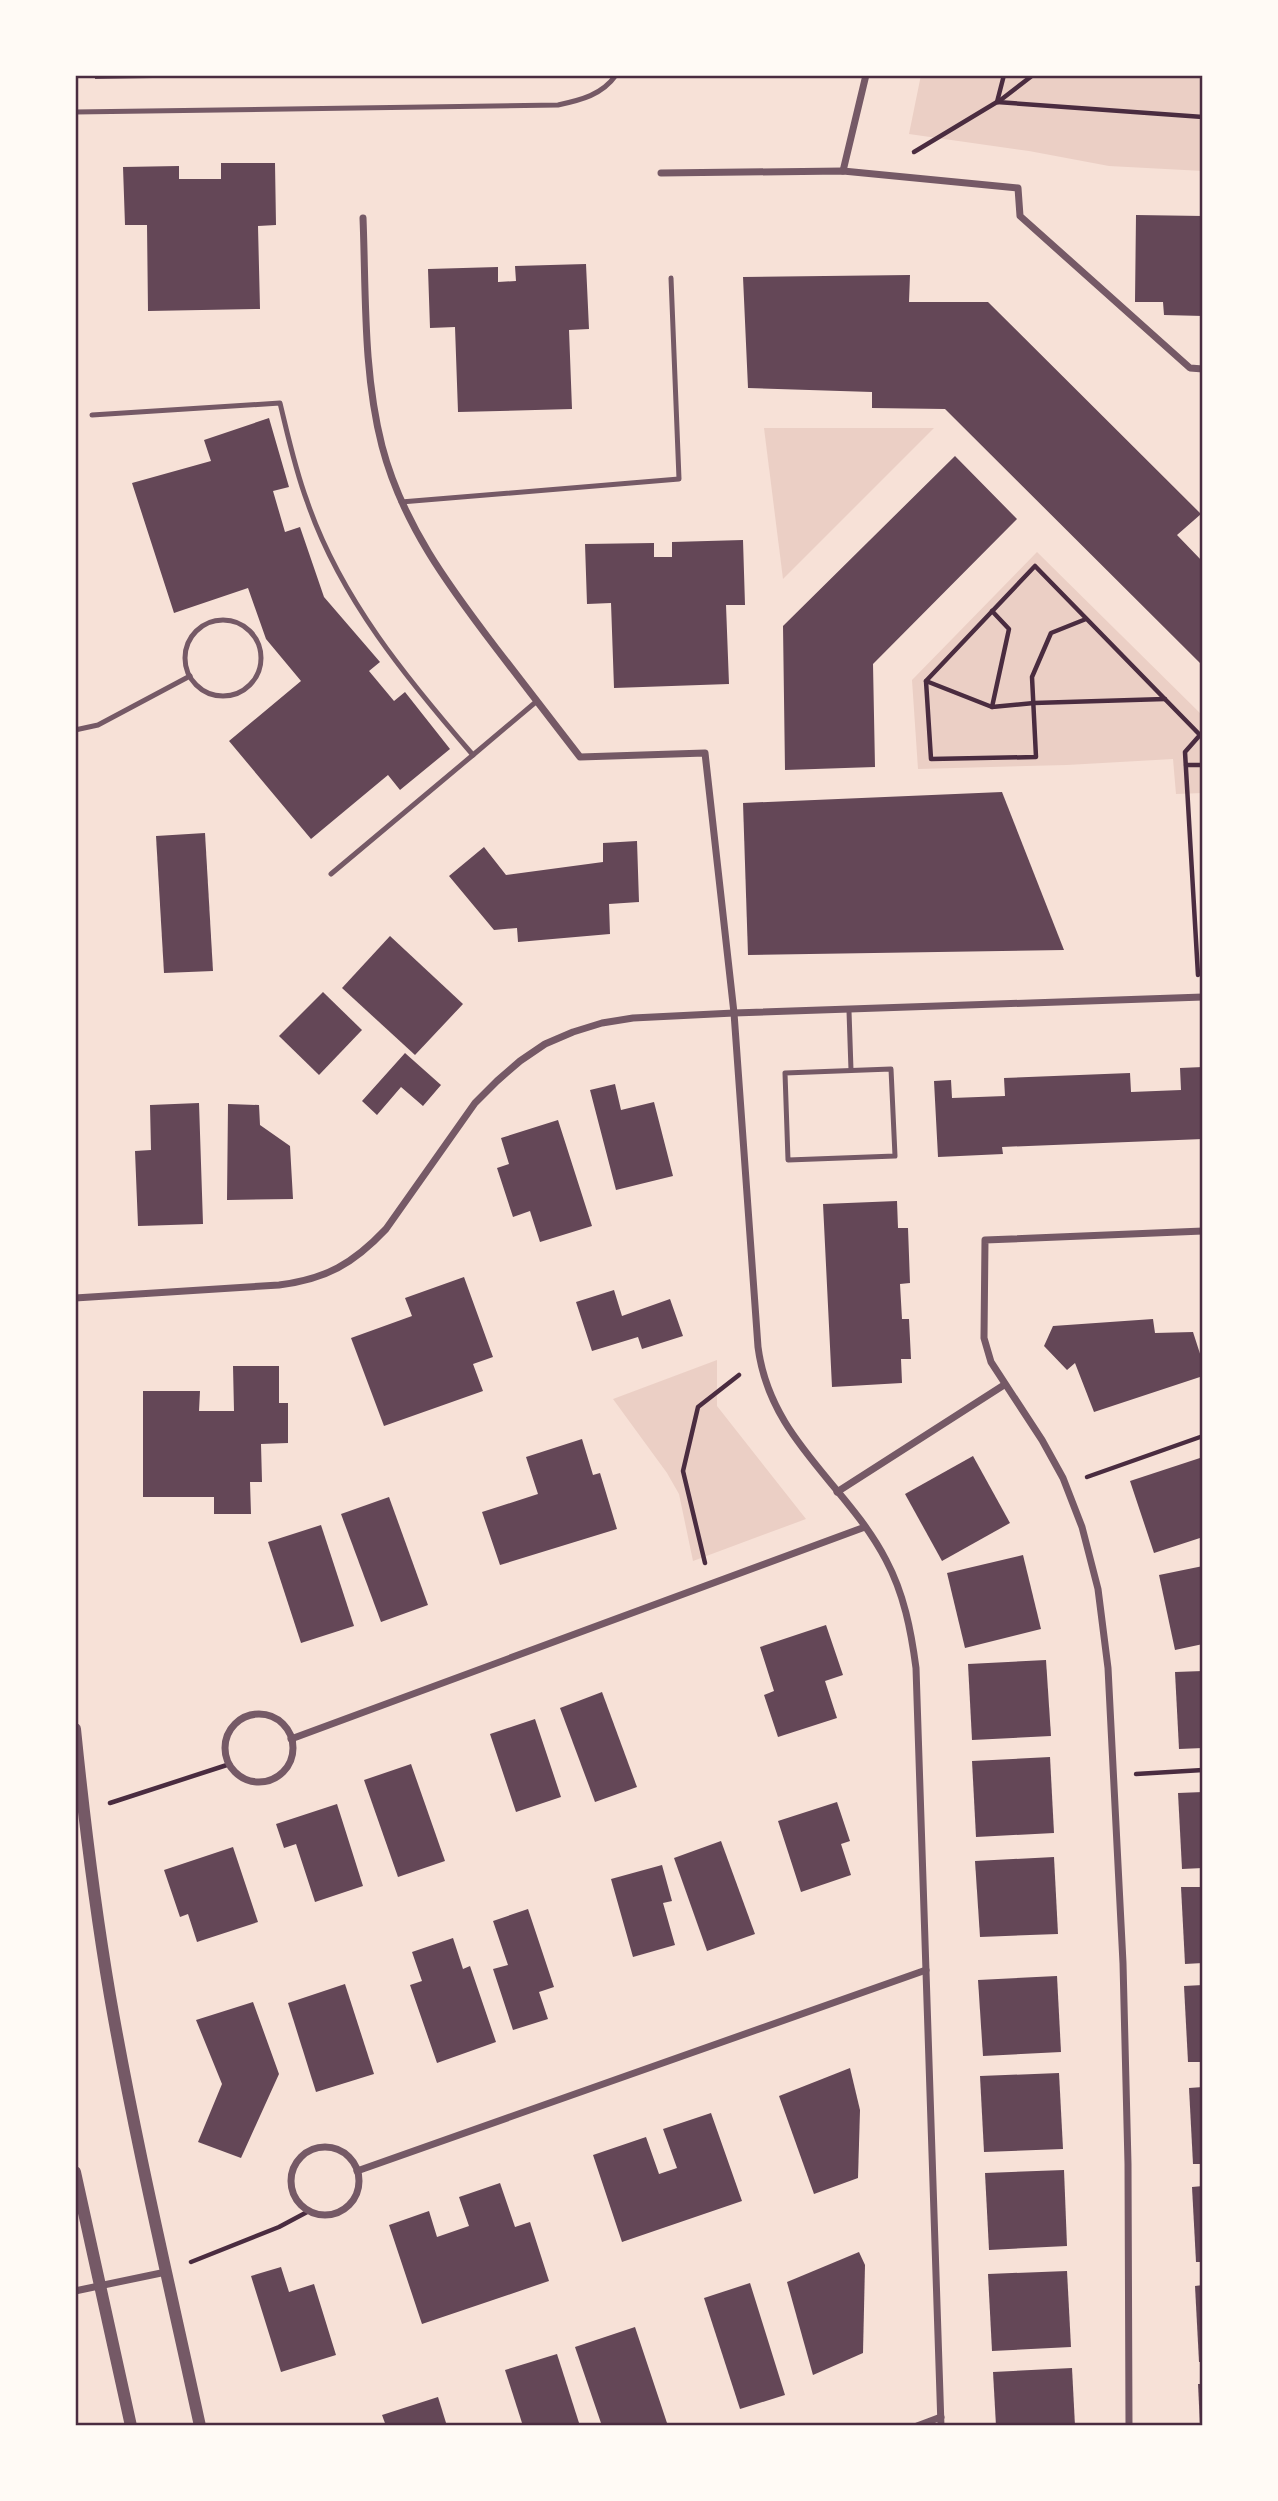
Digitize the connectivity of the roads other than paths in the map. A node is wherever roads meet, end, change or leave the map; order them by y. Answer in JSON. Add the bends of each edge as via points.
{"nodes":[{"id":1,"x":617,"y":75,"type":"edge"},
{"id":2,"x":866,"y":75,"type":"edge"},
{"id":3,"x":75,"y":111,"type":"edge"},
{"id":4,"x":843,"y":172,"type":"junction"},
{"id":5,"x":661,"y":173,"type":"dead end"},
{"id":6,"x":363,"y":218,"type":"dead end"},
{"id":7,"x":671,"y":278,"type":"dead end"},
{"id":8,"x":1203,"y":369,"type":"edge"},
{"id":9,"x":92,"y":415,"type":"dead end"},
{"id":10,"x":400,"y":502,"type":"junction"},
{"id":11,"x":190,"y":676,"type":"junction"},
{"id":12,"x":537,"y":701,"type":"junction"},
{"id":13,"x":75,"y":730,"type":"edge"},
{"id":14,"x":473,"y":755,"type":"junction"},
{"id":15,"x":331,"y":874,"type":"dead end"},
{"id":16,"x":1201,"y":998,"type":"edge"},
{"id":17,"x":849,"y":1010,"type":"junction"},
{"id":18,"x":734,"y":1013,"type":"junction"},
{"id":19,"x":851,"y":1070,"type":"junction"},
{"id":20,"x":1203,"y":1231,"type":"edge"},
{"id":21,"x":75,"y":1298,"type":"edge"},
{"id":22,"x":1004,"y":1385,"type":"junction"},
{"id":23,"x":837,"y":1492,"type":"junction"},
{"id":24,"x":865,"y":1527,"type":"junction"},
{"id":25,"x":75,"y":1729,"type":"edge"},
{"id":26,"x":291,"y":1739,"type":"junction"},
{"id":27,"x":926,"y":1970,"type":"junction"},
{"id":28,"x":357,"y":2171,"type":"junction"},
{"id":29,"x":75,"y":2172,"type":"edge"},
{"id":30,"x":166,"y":2272,"type":"junction"},
{"id":31,"x":100,"y":2287,"type":"junction"},
{"id":32,"x":75,"y":2291,"type":"edge"},
{"id":33,"x":941,"y":2421,"type":"edge"},
{"id":34,"x":131,"y":2426,"type":"edge"},
{"id":35,"x":200,"y":2426,"type":"edge"},
{"id":36,"x":916,"y":2426,"type":"edge"},
{"id":37,"x":1129,"y":2426,"type":"edge"}],
"edges":[{"from":1,"to":3,"type":"lane","via":[[588,98],[558,104]]},
{"from":2,"to":4,"type":"street"},
{"from":4,"to":5,"type":"street"},
{"from":4,"to":8,"type":"street","via":[[1018,188],[1020,216],[1190,369]]},
{"from":6,"to":10,"type":"street","via":[[368,349],[376,415]]},
{"from":7,"to":10,"type":"lane","via":[[679,478]]},
{"from":9,"to":14,"type":"lane","via":[[281,403],[307,503],[351,594],[408,677]]},
{"from":10,"to":12,"type":"street","via":[[454,593]]},
{"from":11,"to":11,"type":"lane","via":[[213,694],[242,691],[260,668],[261,654],[252,633],[233,621],[205,624],[187,647]]},
{"from":11,"to":13,"type":"lane","via":[[98,725]]},
{"from":12,"to":14,"type":"lane"},
{"from":12,"to":18,"type":"street","via":[[580,758],[705,753]]},
{"from":14,"to":15,"type":"lane"},
{"from":16,"to":17,"type":"street"},
{"from":17,"to":18,"type":"street"},
{"from":17,"to":19,"type":"lane"},
{"from":18,"to":21,"type":"street","via":[[601,1023],[545,1045],[520,1061],[475,1103],[386,1230],[339,1269],[300,1283]]},
{"from":18,"to":23,"type":"street","via":[[760,1360],[771,1399],[786,1426]]},
{"from":19,"to":19,"type":"lane","via":[[785,1073],[788,1160],[895,1156],[891,1069]]},
{"from":20,"to":22,"type":"street","via":[[985,1240],[984,1338]]},
{"from":22,"to":23,"type":"street"},
{"from":22,"to":37,"type":"street","via":[[1042,1440],[1082,1527],[1098,1589],[1108,1668],[1127,2139]]},
{"from":23,"to":24,"type":"street"},
{"from":24,"to":26,"type":"street"},
{"from":24,"to":27,"type":"street","via":[[894,1577],[913,1642]]},
{"from":25,"to":30,"type":"street","via":[[110,1993]]},
{"from":26,"to":26,"type":"street","via":[[289,1764],[269,1781],[250,1781],[238,1775],[225,1752],[232,1727],[255,1715],[268,1716],[285,1727]]},
{"from":27,"to":28,"type":"street"},
{"from":27,"to":33,"type":"street"},
{"from":28,"to":28,"type":"street","via":[[357,2190],[347,2207],[328,2215],[309,2211],[295,2197],[291,2185],[294,2166],[303,2155],[321,2147],[346,2155]]},
{"from":29,"to":31,"type":"street"},
{"from":30,"to":31,"type":"street"},
{"from":30,"to":35,"type":"street"},
{"from":31,"to":32,"type":"street"},
{"from":31,"to":34,"type":"street"},
{"from":33,"to":36,"type":"street"}]}
